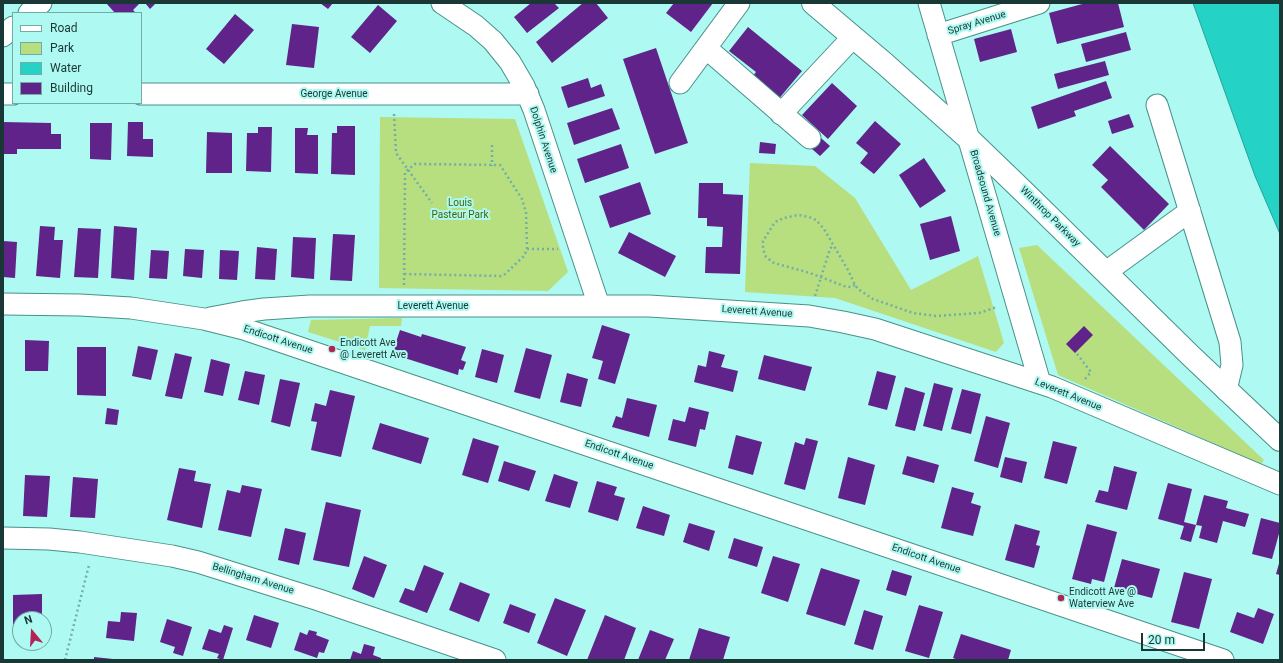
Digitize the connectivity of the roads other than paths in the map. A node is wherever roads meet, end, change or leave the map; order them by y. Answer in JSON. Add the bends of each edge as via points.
{"nodes":[{"id":1,"x":40,"y":3,"type":"edge"},
{"id":2,"x":739,"y":3,"type":"edge"},
{"id":3,"x":813,"y":3,"type":"edge"},
{"id":4,"x":929,"y":3,"type":"edge"},
{"id":5,"x":1039,"y":3,"type":"edge"},
{"id":6,"x":449,"y":5,"type":"edge"},
{"id":7,"x":30,"y":12,"type":"edge"},
{"id":8,"x":12,"y":28,"type":"edge"},
{"id":9,"x":938,"y":35,"type":"junction"},
{"id":10,"x":3,"y":36,"type":"edge"},
{"id":11,"x":853,"y":37,"type":"junction"},
{"id":12,"x":706,"y":48,"type":"junction"},
{"id":13,"x":680,"y":83,"type":"dead end"},
{"id":14,"x":142,"y":94,"type":"edge"},
{"id":15,"x":528,"y":94,"type":"junction"},
{"id":16,"x":1157,"y":106,"type":"dead end"},
{"id":17,"x":782,"y":114,"type":"junction"},
{"id":18,"x":810,"y":138,"type":"dead end"},
{"id":19,"x":970,"y":140,"type":"junction"},
{"id":20,"x":1190,"y":211,"type":"junction"},
{"id":21,"x":1106,"y":272,"type":"junction"},
{"id":22,"x":3,"y":304,"type":"edge"},
{"id":23,"x":599,"y":306,"type":"junction"},
{"id":24,"x":204,"y":319,"type":"junction"},
{"id":25,"x":1040,"y":383,"type":"junction"},
{"id":26,"x":1226,"y":390,"type":"junction"},
{"id":27,"x":1280,"y":440,"type":"edge"},
{"id":28,"x":1280,"y":484,"type":"edge"},
{"id":29,"x":3,"y":538,"type":"edge"},
{"id":30,"x":495,"y":660,"type":"edge"},
{"id":31,"x":1224,"y":660,"type":"edge"}],
"edges":[{"from":1,"to":7,"type":"street"},
{"from":2,"to":12,"type":"street"},
{"from":3,"to":11,"type":"main road","name":"Winthrop Parkway"},
{"from":4,"to":9,"type":"street","name":"Broadsound Avenue"},
{"from":5,"to":9,"type":"street","name":"Spray Avenue"},
{"from":6,"to":15,"type":"street","name":"Dolphin Avenue","via":[[476,26],[504,54]]},
{"from":8,"to":10,"type":"street"},
{"from":9,"to":19,"type":"street","name":"Broadsound Avenue"},
{"from":11,"to":17,"type":"street"},
{"from":11,"to":19,"type":"main road","name":"Winthrop Parkway"},
{"from":12,"to":13,"type":"street"},
{"from":12,"to":17,"type":"street"},
{"from":14,"to":15,"type":"street","name":"George Avenue"},
{"from":15,"to":23,"type":"street","name":"Dolphin Avenue"},
{"from":16,"to":20,"type":"street"},
{"from":17,"to":18,"type":"street"},
{"from":19,"to":21,"type":"main road","name":"Winthrop Parkway"},
{"from":19,"to":25,"type":"street","name":"Broadsound Avenue"},
{"from":20,"to":21,"type":"street"},
{"from":20,"to":26,"type":"street","via":[[1230,342],[1232,365]]},
{"from":21,"to":26,"type":"main road","name":"Winthrop Parkway"},
{"from":22,"to":24,"type":"street","name":"Endicott Avenue","via":[[106,306]]},
{"from":23,"to":24,"type":"street","name":"Leverett Avenue","via":[[310,306],[249,311]]},
{"from":23,"to":25,"type":"street","name":"Leverett Avenue","via":[[665,307],[809,316],[844,322]]},
{"from":24,"to":31,"type":"street","name":"Endicott Avenue","via":[[262,334]]},
{"from":25,"to":28,"type":"street","name":"Leverett Avenue"},
{"from":26,"to":27,"type":"main road","name":"Winthrop Parkway"},
{"from":29,"to":30,"type":"street","name":"Bellingham Avenue","via":[[80,542],[198,562]]}]}
